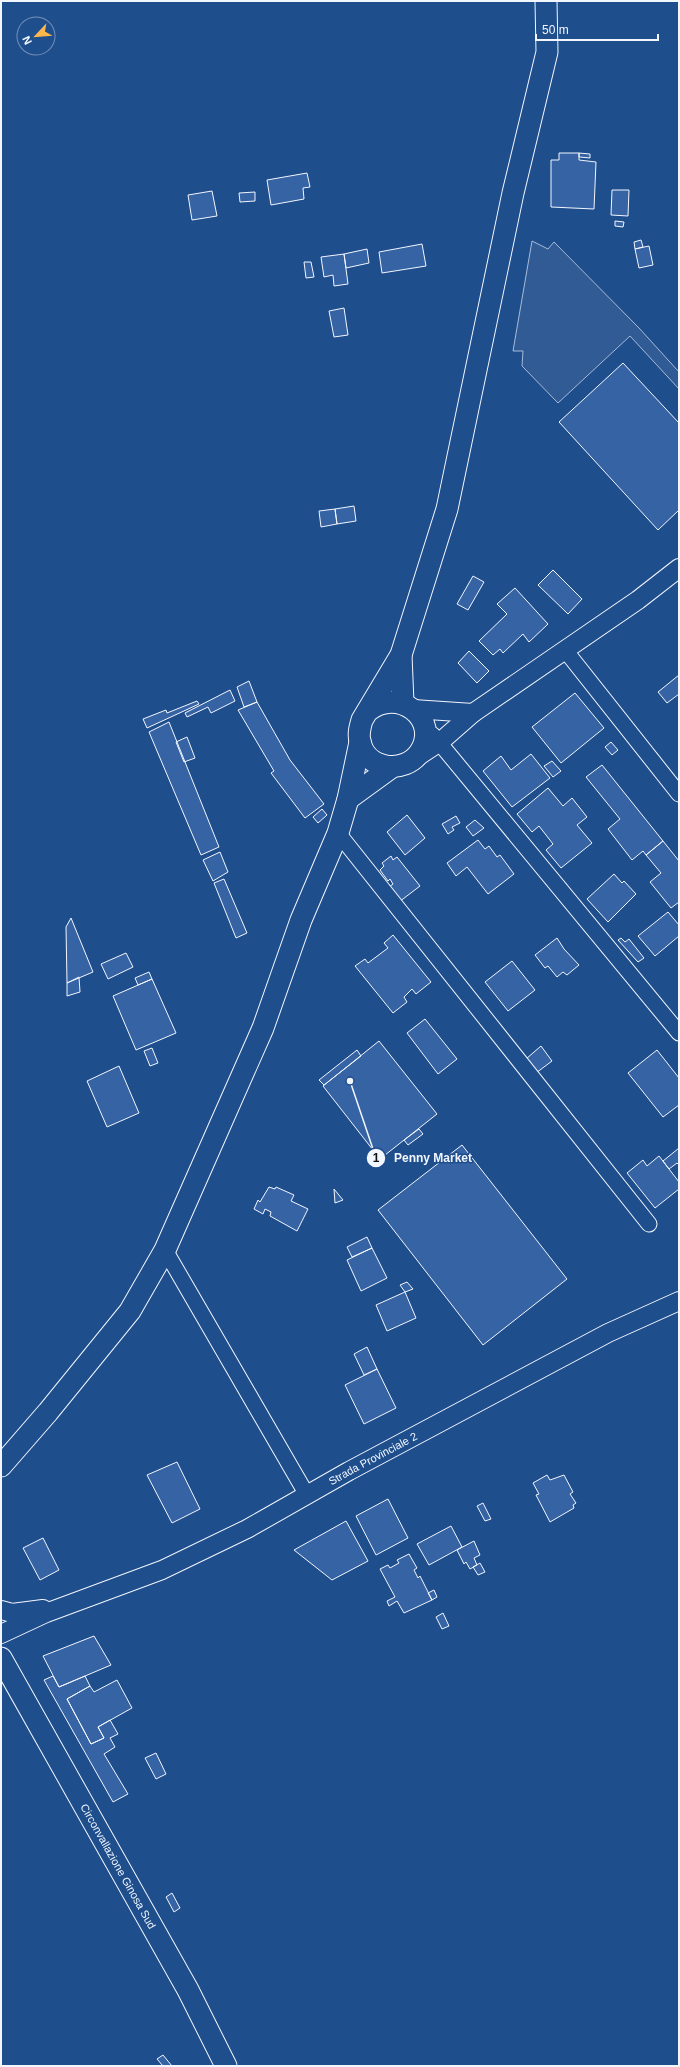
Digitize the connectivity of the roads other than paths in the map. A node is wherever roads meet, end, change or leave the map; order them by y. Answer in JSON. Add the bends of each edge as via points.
{"nodes":[{"id":1,"x":546,"y":1,"type":"edge"},
{"id":2,"x":679,"y":568,"type":"edge"},
{"id":3,"x":565,"y":650,"type":"junction"},
{"id":4,"x":401,"y":655,"type":"junction"},
{"id":5,"x":368,"y":711,"type":"junction"},
{"id":6,"x":413,"y":712,"type":"junction"},
{"id":7,"x":473,"y":713,"type":"junction"},
{"id":8,"x":360,"y":742,"type":"junction"},
{"id":9,"x":440,"y":742,"type":"junction"},
{"id":10,"x":413,"y":760,"type":"junction"},
{"id":11,"x":392,"y":767,"type":"junction"},
{"id":12,"x":679,"y":794,"type":"edge"},
{"id":13,"x":348,"y":799,"type":"junction"},
{"id":14,"x":338,"y":833,"type":"junction"},
{"id":15,"x":679,"y":1033,"type":"edge"},
{"id":16,"x":648,"y":1224,"type":"dead end"},
{"id":17,"x":165,"y":1250,"type":"junction"},
{"id":18,"x":679,"y":1301,"type":"edge"},
{"id":19,"x":1,"y":1466,"type":"edge"},
{"id":20,"x":306,"y":1495,"type":"junction"},
{"id":21,"x":64,"y":1607,"type":"junction"},
{"id":22,"x":1,"y":1610,"type":"edge"},
{"id":23,"x":1,"y":1634,"type":"edge"},
{"id":24,"x":3,"y":1663,"type":"edge"},
{"id":25,"x":226,"y":2066,"type":"edge"}],
"edges":[{"from":1,"to":4,"type":"main road","via":[[547,52],[514,193],[447,509]]},
{"from":2,"to":3,"type":"street","via":[[638,600]]},
{"from":3,"to":7,"type":"street"},
{"from":3,"to":12,"type":"street"},
{"from":4,"to":5,"type":"main road"},
{"from":4,"to":6,"type":"main road"},
{"from":5,"to":6,"type":"main road","via":[[384,702]]},
{"from":5,"to":8,"type":"main road","via":[[359,731]]},
{"from":6,"to":7,"type":"street"},
{"from":6,"to":9,"type":"street"},
{"from":6,"to":10,"type":"main road","via":[[424,730],[424,741]]},
{"from":7,"to":9,"type":"street"},
{"from":8,"to":11,"type":"main road","via":[[364,752],[372,760],[381,766]]},
{"from":8,"to":13,"type":"main road"},
{"from":9,"to":10,"type":"street"},
{"from":9,"to":15,"type":"street"},
{"from":10,"to":11,"type":"main road"},
{"from":11,"to":13,"type":"main road"},
{"from":13,"to":14,"type":"main road"},
{"from":14,"to":16,"type":"street"},
{"from":14,"to":17,"type":"main road","via":[[301,920],[263,1028]]},
{"from":17,"to":19,"type":"main road","via":[[130,1311]]},
{"from":17,"to":20,"type":"street"},
{"from":18,"to":20,"type":"street","name":"Strada Provinciale 2","via":[[608,1332]]},
{"from":20,"to":21,"type":"street","name":"Strada Provinciale 2","via":[[247,1529],[162,1570]]},
{"from":21,"to":22,"type":"street","via":[[12,1612]]},
{"from":21,"to":23,"type":"street"},
{"from":24,"to":25,"type":"main road","name":"Circonvallazione Ginosa Sud","via":[[188,1990]]}]}
